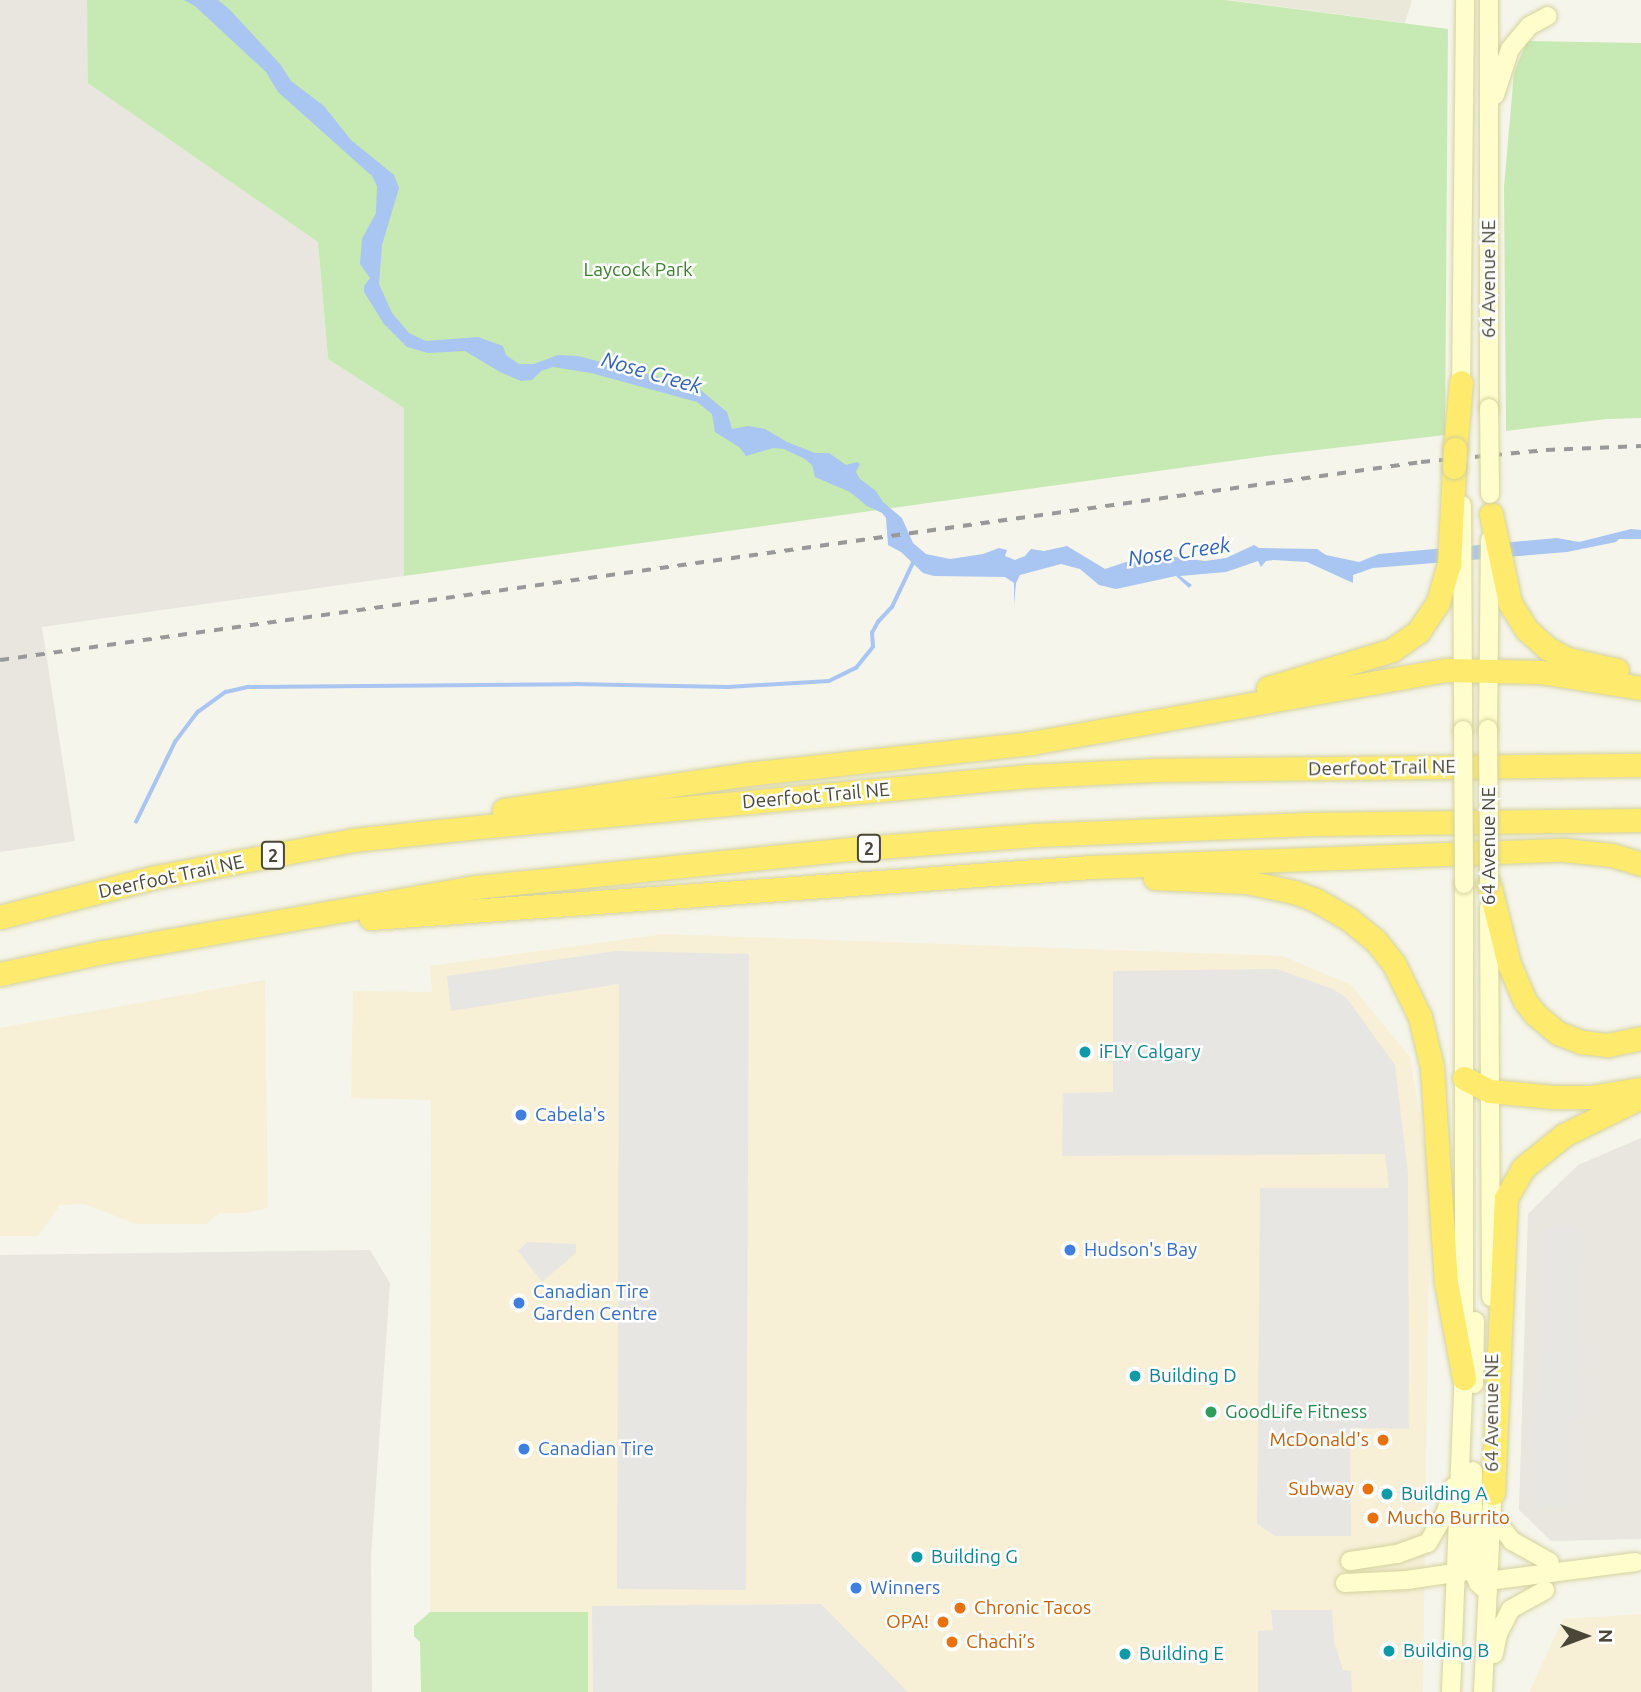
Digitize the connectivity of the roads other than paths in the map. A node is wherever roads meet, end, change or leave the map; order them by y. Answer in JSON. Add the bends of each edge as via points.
{"nodes":[{"id":1,"x":1465,"y":0,"type":"edge"},
{"id":2,"x":1489,"y":0,"type":"edge"},
{"id":3,"x":1548,"y":16,"type":"dead end"},
{"id":4,"x":1489,"y":118,"type":"junction"},
{"id":5,"x":1461,"y":382,"type":"joint"},
{"id":6,"x":1458,"y":443,"type":"junction"},
{"id":7,"x":1490,"y":504,"type":"junction"},
{"id":8,"x":1463,"y":669,"type":"junction"},
{"id":9,"x":1488,"y":669,"type":"junction"},
{"id":10,"x":1641,"y":675,"type":"edge"},
{"id":11,"x":1641,"y":688,"type":"edge"},
{"id":12,"x":1181,"y":715,"type":"junction"},
{"id":13,"x":1641,"y":765,"type":"edge"},
{"id":14,"x":1641,"y":820,"type":"edge"},
{"id":15,"x":478,"y":827,"type":"junction"},
{"id":16,"x":1641,"y":864,"type":"edge"},
{"id":17,"x":896,"y":878,"type":"junction"},
{"id":18,"x":1489,"y":884,"type":"junction"},
{"id":19,"x":0,"y":914,"type":"edge"},
{"id":20,"x":103,"y":952,"type":"junction"},
{"id":21,"x":0,"y":974,"type":"edge"},
{"id":22,"x":1641,"y":1038,"type":"edge"},
{"id":23,"x":1464,"y":1078,"type":"junction"},
{"id":24,"x":1641,"y":1089,"type":"edge"},
{"id":25,"x":1490,"y":1091,"type":"junction"},
{"id":26,"x":1641,"y":1097,"type":"edge"},
{"id":27,"x":1464,"y":1155,"type":"junction"},
{"id":28,"x":1464,"y":1378,"type":"junction"},
{"id":29,"x":1463,"y":1450,"type":"junction"},
{"id":30,"x":1492,"y":1503,"type":"junction"},
{"id":31,"x":1350,"y":1561,"type":"dead end"},
{"id":32,"x":1550,"y":1562,"type":"dead end"},
{"id":33,"x":1636,"y":1562,"type":"dead end"},
{"id":34,"x":1479,"y":1577,"type":"junction"},
{"id":35,"x":1345,"y":1583,"type":"dead end"},
{"id":36,"x":1545,"y":1590,"type":"dead end"},
{"id":37,"x":1451,"y":1692,"type":"edge"},
{"id":38,"x":1483,"y":1692,"type":"edge"},
{"id":39,"x":1492,"y":1692,"type":"edge"}],
"edges":[{"from":1,"to":5,"type":"street","name":"64 Avenue NE"},
{"from":2,"to":4,"type":"street","name":"64 Avenue NE"},
{"from":3,"to":4,"type":"street","via":[[1529,26],[1510,49]]},
{"from":4,"to":7,"type":"street","name":"64 Avenue NE","bridge":true},
{"from":5,"to":6,"type":"highway"},
{"from":6,"to":8,"type":"street","name":"64 Avenue NE"},
{"from":6,"to":12,"type":"highway","via":[[1449,564],[1438,602],[1418,632],[1392,650]]},
{"from":7,"to":9,"type":"street","name":"64 Avenue NE"},
{"from":7,"to":10,"type":"highway","via":[[1510,603],[1526,629],[1567,659]]},
{"from":8,"to":9,"type":"highway"},
{"from":8,"to":12,"type":"highway"},
{"from":8,"to":23,"type":"street","name":"64 Avenue NE","bridge":true},
{"from":9,"to":11,"type":"highway"},
{"from":9,"to":18,"type":"street","name":"64 Avenue NE","bridge":true},
{"from":12,"to":15,"type":"highway","via":[[1031,743],[747,774],[498,811]]},
{"from":13,"to":15,"type":"highway","name":"Deerfoot Trail NE","number":"2","via":[[1156,770],[1029,776]]},
{"from":14,"to":20,"type":"highway","number":"2","via":[[1308,824],[1034,835],[852,849],[476,887]]},
{"from":15,"to":19,"type":"highway","name":"Deerfoot Trail NE","number":"2","via":[[353,840],[156,877]]},
{"from":16,"to":17,"type":"highway","via":[[1582,851],[1500,850]]},
{"from":17,"to":20,"type":"highway","via":[[777,891],[353,919],[134,955]]},
{"from":17,"to":28,"type":"highway","via":[[1247,882],[1316,900],[1376,941],[1408,988],[1428,1041],[1447,1282]]},
{"from":18,"to":22,"type":"highway","via":[[1513,974],[1535,1014],[1558,1032],[1582,1042],[1620,1044]]},
{"from":18,"to":25,"type":"street","name":"64 Avenue NE"},
{"from":20,"to":21,"type":"highway","number":"2"},
{"from":23,"to":25,"type":"highway"},
{"from":23,"to":27,"type":"street","name":"64 Avenue NE"},
{"from":24,"to":25,"type":"highway","via":[[1590,1097]]},
{"from":25,"to":30,"type":"street","name":"64 Avenue NE"},
{"from":26,"to":30,"type":"highway","via":[[1564,1135],[1524,1168],[1506,1198]]},
{"from":27,"to":28,"type":"street","name":"64 Avenue NE"},
{"from":27,"to":34,"type":"street","via":[[1475,1223]]},
{"from":28,"to":29,"type":"street","name":"64 Avenue NE"},
{"from":29,"to":31,"type":"street","via":[[1446,1512],[1429,1543],[1398,1554]]},
{"from":29,"to":34,"type":"street","name":"64 Avenue NE"},
{"from":30,"to":32,"type":"street","via":[[1512,1541]]},
{"from":30,"to":34,"type":"street","name":"64 Avenue NE"},
{"from":33,"to":34,"type":"street"},
{"from":34,"to":35,"type":"street"},
{"from":34,"to":37,"type":"street","name":"64 Avenue NE","via":[[1456,1594]]},
{"from":34,"to":38,"type":"street","name":"64 Avenue NE"},
{"from":36,"to":39,"type":"street","via":[[1516,1604],[1504,1618],[1494,1650]]}]}
